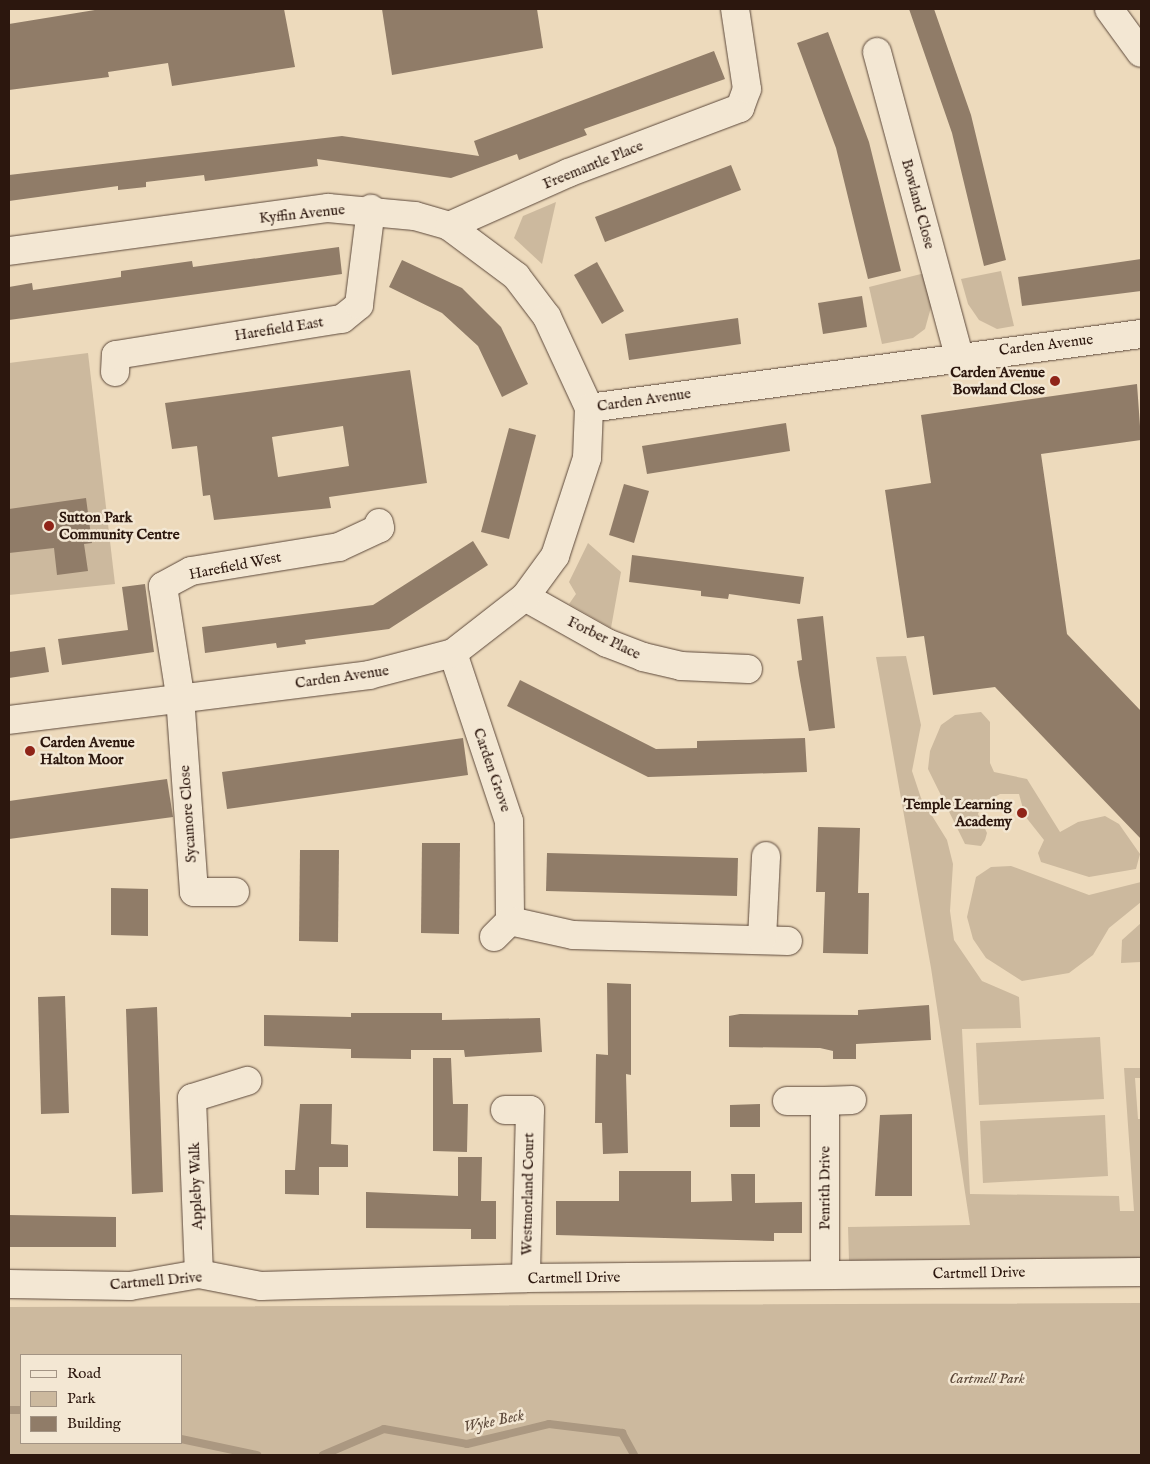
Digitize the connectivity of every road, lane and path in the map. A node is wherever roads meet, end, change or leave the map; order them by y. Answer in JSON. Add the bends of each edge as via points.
{"nodes":[{"id":1,"x":735,"y":9,"type":"edge"},
{"id":2,"x":1109,"y":9,"type":"edge"},
{"id":3,"x":877,"y":52,"type":"dead end"},
{"id":4,"x":1141,"y":53,"type":"edge"},
{"id":5,"x":371,"y":209,"type":"junction"},
{"id":6,"x":449,"y":226,"type":"junction"},
{"id":7,"x":9,"y":251,"type":"edge"},
{"id":8,"x":1141,"y":334,"type":"edge"},
{"id":9,"x":959,"y":356,"type":"junction"},
{"id":10,"x":115,"y":372,"type":"dead end"},
{"id":11,"x":589,"y":408,"type":"junction"},
{"id":12,"x":379,"y":523,"type":"dead end"},
{"id":13,"x":525,"y":596,"type":"junction"},
{"id":14,"x":453,"y":653,"type":"junction"},
{"id":15,"x":748,"y":669,"type":"dead end"},
{"id":16,"x":180,"y":695,"type":"junction"},
{"id":17,"x":9,"y":720,"type":"edge"},
{"id":18,"x":766,"y":856,"type":"dead end"},
{"id":19,"x":235,"y":892,"type":"dead end"},
{"id":20,"x":762,"y":939,"type":"junction"},
{"id":21,"x":788,"y":940,"type":"dead end"},
{"id":22,"x":247,"y":1081,"type":"dead end"},
{"id":23,"x":852,"y":1100,"type":"dead end"},
{"id":24,"x":787,"y":1101,"type":"dead end"},
{"id":25,"x":825,"y":1101,"type":"junction"},
{"id":26,"x":528,"y":1110,"type":"dead end"},
{"id":27,"x":1141,"y":1272,"type":"edge"},
{"id":28,"x":199,"y":1274,"type":"junction"},
{"id":29,"x":825,"y":1274,"type":"junction"},
{"id":30,"x":526,"y":1278,"type":"junction"},
{"id":31,"x":9,"y":1284,"type":"edge"}],
"edges":[{"from":1,"to":6,"type":"street","name":"Freemantle Place","via":[[748,89],[740,108],[568,174]]},
{"from":2,"to":4,"type":"street"},
{"from":3,"to":9,"type":"street","name":"Bowland Close"},
{"from":5,"to":6,"type":"street","name":"Kyffin Avenue"},
{"from":5,"to":7,"type":"street","name":"Kyffin Avenue","via":[[328,208]]},
{"from":5,"to":10,"type":"street","name":"Harefield East","via":[[359,305],[342,319],[116,354]]},
{"from":6,"to":11,"type":"street","name":"Kyffin Avenue","via":[[516,276],[547,318]]},
{"from":8,"to":9,"type":"street","name":"Carden Avenue"},
{"from":9,"to":11,"type":"street","name":"Carden Avenue"},
{"from":11,"to":13,"type":"street","name":"Carden Avenue","via":[[587,458],[572,511],[555,556]]},
{"from":12,"to":16,"type":"street","name":"Harefield West","via":[[380,528],[339,547],[191,571],[163,586]]},
{"from":13,"to":14,"type":"street","name":"Carden Avenue"},
{"from":13,"to":15,"type":"street","name":"Forber Place","via":[[607,643],[643,657],[681,666]]},
{"from":14,"to":16,"type":"street","name":"Carden Avenue","via":[[369,675]]},
{"from":14,"to":20,"type":"street","name":"Carden Grove","via":[[509,821],[502,929],[572,935]]},
{"from":16,"to":17,"type":"street","name":"Carden Avenue"},
{"from":16,"to":19,"type":"street","name":"Sycamore Close","via":[[194,892]]},
{"from":18,"to":20,"type":"street"},
{"from":20,"to":21,"type":"street","name":"Carden Grove"},
{"from":22,"to":28,"type":"street","name":"Appleby Walk","via":[[192,1092]]},
{"from":23,"to":25,"type":"street"},
{"from":24,"to":25,"type":"street"},
{"from":25,"to":29,"type":"street","name":"Penrith Drive"},
{"from":26,"to":30,"type":"street","name":"Westmorland Court"},
{"from":27,"to":29,"type":"street","name":"Cartmell Drive"},
{"from":28,"to":30,"type":"street","name":"Cartmell Drive","via":[[261,1286]]},
{"from":28,"to":31,"type":"street","name":"Cartmell Drive","via":[[130,1286]]},
{"from":29,"to":30,"type":"street","name":"Cartmell Drive"}]}
